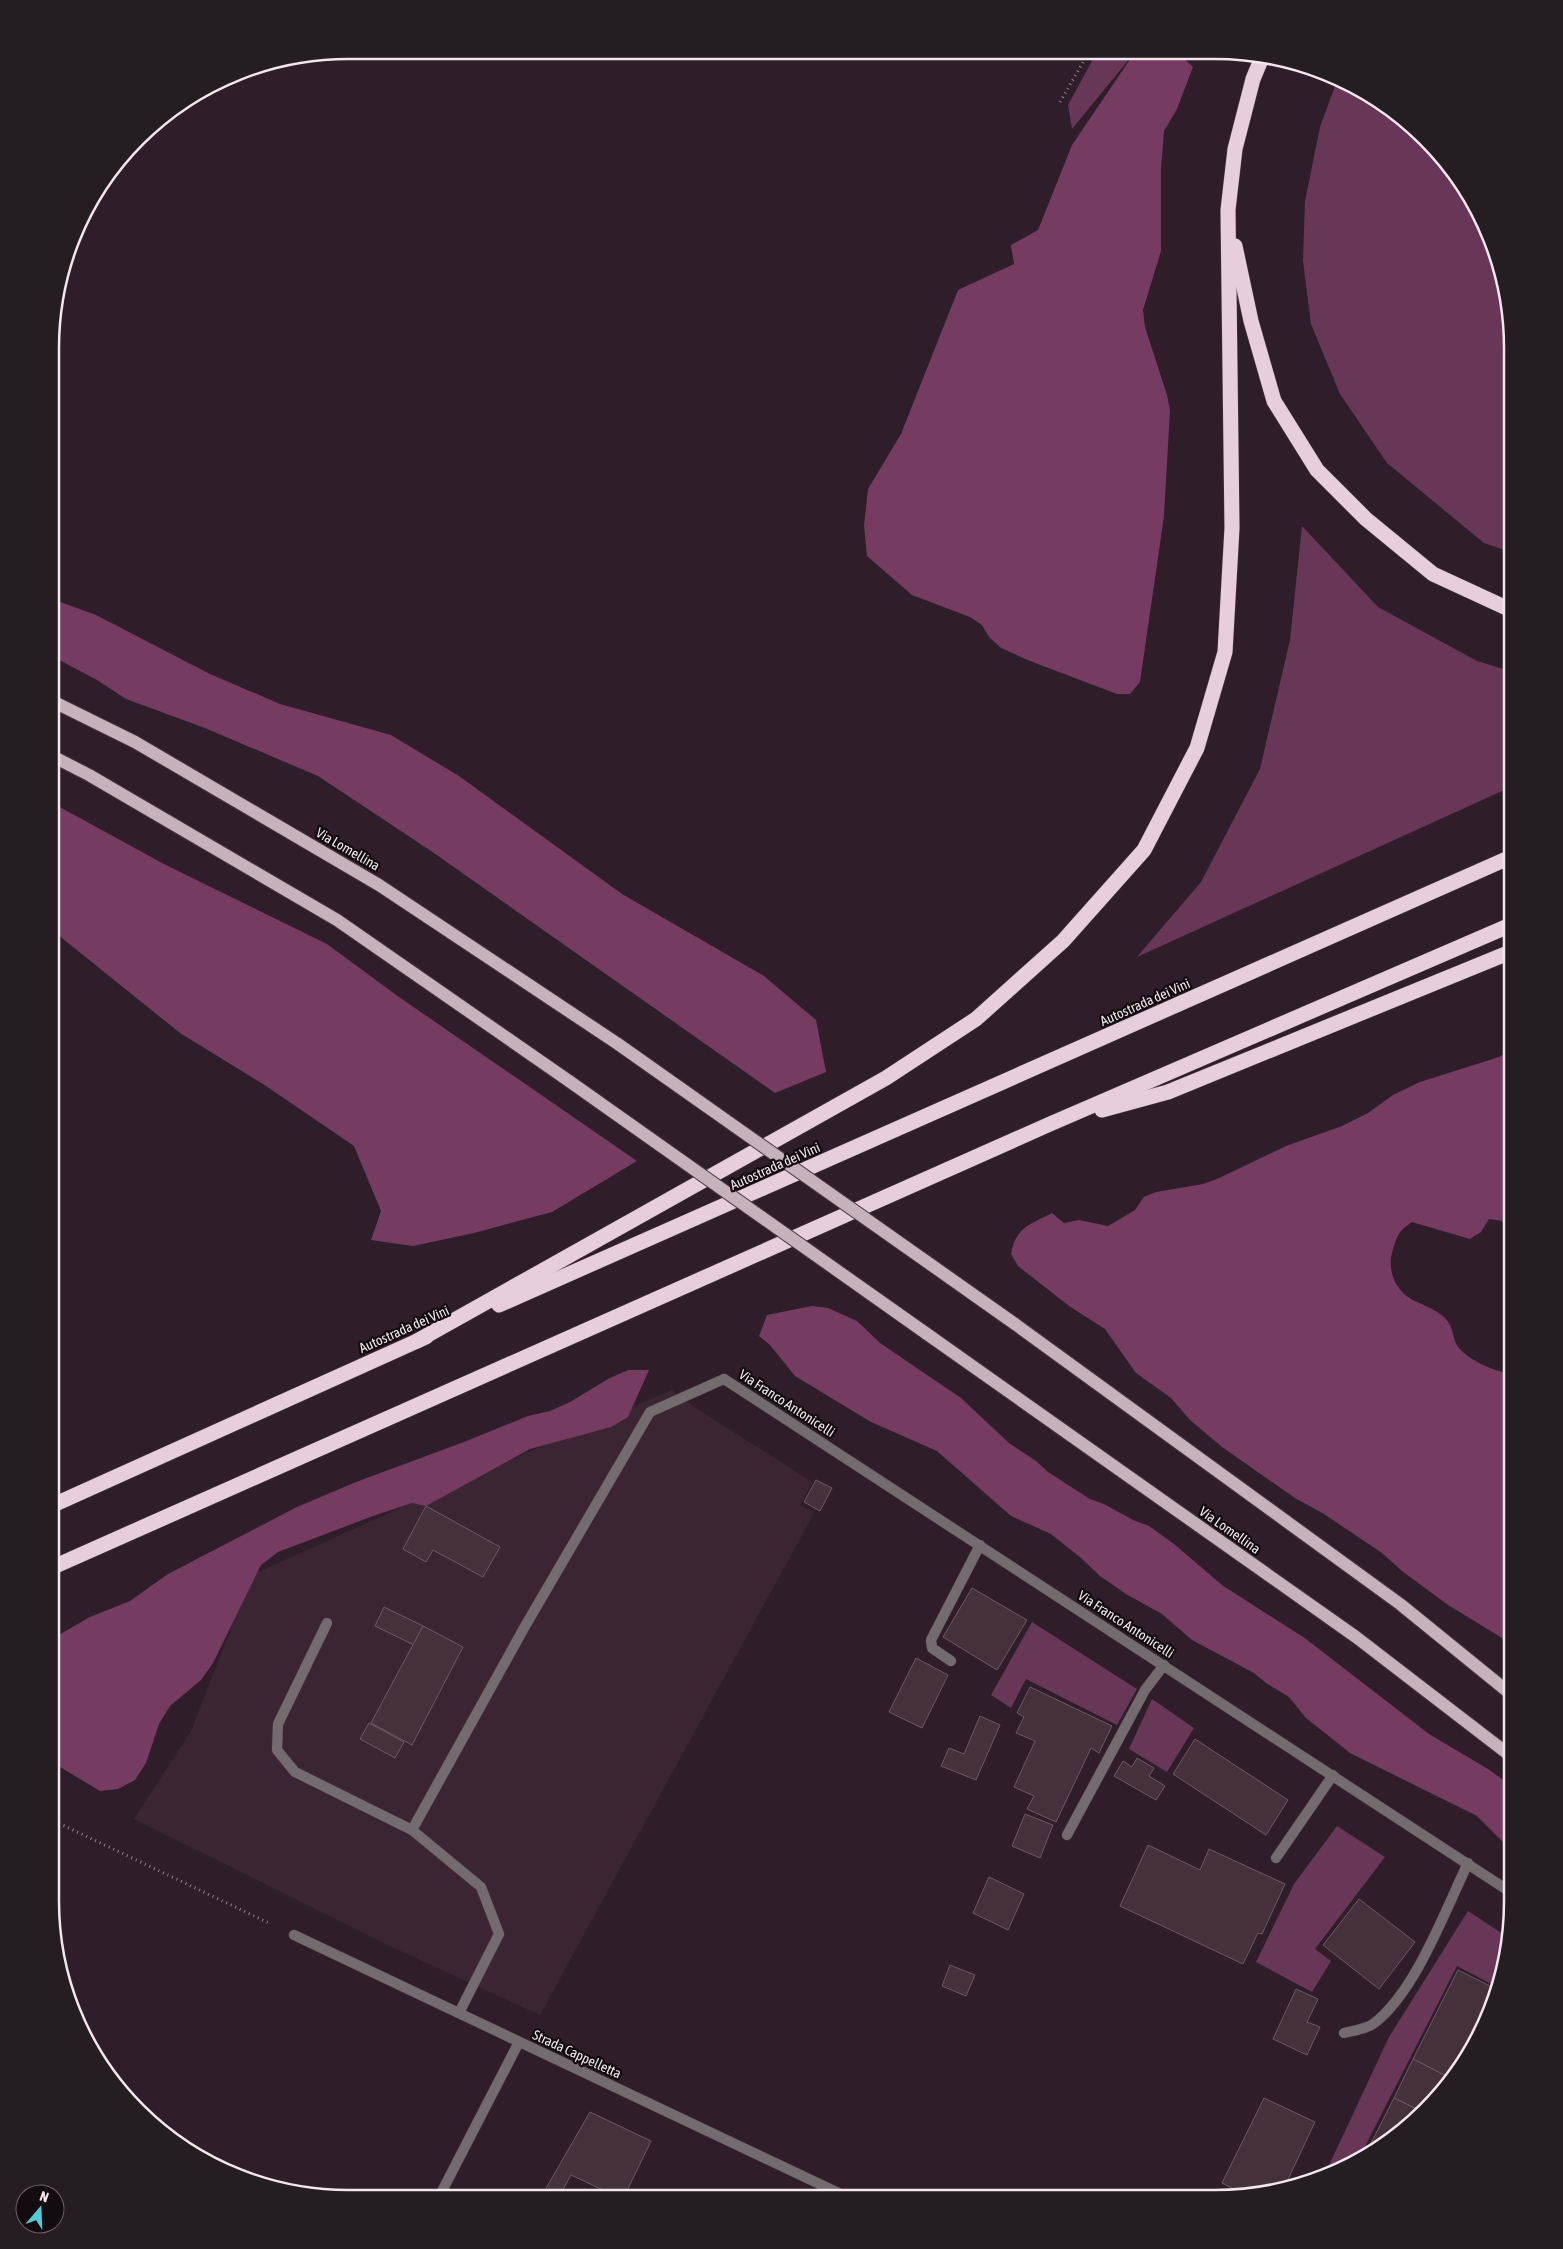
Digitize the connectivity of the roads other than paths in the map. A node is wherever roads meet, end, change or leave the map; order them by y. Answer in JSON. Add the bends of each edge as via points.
{"nodes":[{"id":1,"x":1261,"y":62,"type":"edge"},
{"id":2,"x":1228,"y":210,"type":"junction"},
{"id":3,"x":1504,"y":607,"type":"edge"},
{"id":4,"x":59,"y":704,"type":"edge"},
{"id":5,"x":59,"y":760,"type":"edge"},
{"id":6,"x":1504,"y":860,"type":"edge"},
{"id":7,"x":1504,"y":928,"type":"edge"},
{"id":8,"x":1504,"y":955,"type":"edge"},
{"id":9,"x":1050,"y":1124,"type":"junction"},
{"id":10,"x":417,"y":1341,"type":"junction"},
{"id":11,"x":59,"y":1502,"type":"edge"},
{"id":12,"x":980,"y":1545,"type":"junction"},
{"id":13,"x":59,"y":1564,"type":"edge"},
{"id":14,"x":326,"y":1623,"type":"dead end"},
{"id":15,"x":951,"y":1661,"type":"dead end"},
{"id":16,"x":1164,"y":1665,"type":"junction"},
{"id":17,"x":1504,"y":1688,"type":"edge"},
{"id":18,"x":1504,"y":1751,"type":"edge"},
{"id":19,"x":1333,"y":1775,"type":"junction"},
{"id":20,"x":412,"y":1830,"type":"junction"},
{"id":21,"x":1068,"y":1835,"type":"dead end"},
{"id":22,"x":1276,"y":1858,"type":"dead end"},
{"id":23,"x":1468,"y":1863,"type":"junction"},
{"id":24,"x":1504,"y":1888,"type":"edge"},
{"id":25,"x":294,"y":1935,"type":"road end"},
{"id":26,"x":460,"y":2013,"type":"junction"},
{"id":27,"x":1344,"y":2033,"type":"dead end"},
{"id":28,"x":519,"y":2042,"type":"junction"},
{"id":29,"x":443,"y":2190,"type":"edge"},
{"id":30,"x":831,"y":2190,"type":"edge"}],
"edges":[{"from":1,"to":2,"type":"highway","via":[[1253,79],[1235,149]]},
{"from":2,"to":3,"type":"highway","via":[[1251,321],[1274,401],[1317,470],[1366,519],[1433,574]]},
{"from":2,"to":10,"type":"highway","via":[[1232,528],[1225,652],[1197,748],[1144,850],[1063,941],[976,1019],[886,1078]]},
{"from":4,"to":17,"type":"main road","name":"Via Lomellina","bridge":true,"via":[[135,742],[379,885],[618,1044],[1015,1324],[1400,1604]]},
{"from":5,"to":18,"type":"main road","name":"Via Lomellina","bridge":true,"via":[[336,920],[1356,1637]]},
{"from":6,"to":10,"type":"highway","name":"Autostrada dei Vini"},
{"from":7,"to":9,"type":"highway"},
{"from":8,"to":9,"type":"highway","via":[[1168,1092]]},
{"from":9,"to":13,"type":"highway"},
{"from":10,"to":11,"type":"highway","name":"Autostrada dei Vini"},
{"from":12,"to":15,"type":"street","via":[[931,1640],[932,1648]]},
{"from":12,"to":16,"type":"street","name":"Via Franco Antonicelli"},
{"from":12,"to":20,"type":"street","name":"Via Franco Antonicelli","via":[[724,1379],[650,1412],[524,1628]]},
{"from":14,"to":20,"type":"street","via":[[278,1724],[277,1750],[295,1772]]},
{"from":16,"to":19,"type":"street","name":"Via Franco Antonicelli"},
{"from":16,"to":21,"type":"street","via":[[1146,1690]]},
{"from":19,"to":22,"type":"street"},
{"from":19,"to":23,"type":"street","name":"Via Franco Antonicelli"},
{"from":20,"to":26,"type":"street","via":[[481,1887],[499,1934]]},
{"from":23,"to":24,"type":"street","name":"Via Franco Antonicelli"},
{"from":23,"to":27,"type":"street","via":[[1415,1973],[1390,2008],[1372,2026]]},
{"from":25,"to":26,"type":"street","name":"Strada Cappelletta"},
{"from":26,"to":28,"type":"street","name":"Strada Cappelletta"},
{"from":28,"to":29,"type":"street"},
{"from":28,"to":30,"type":"street","name":"Strada Cappelletta"}]}
